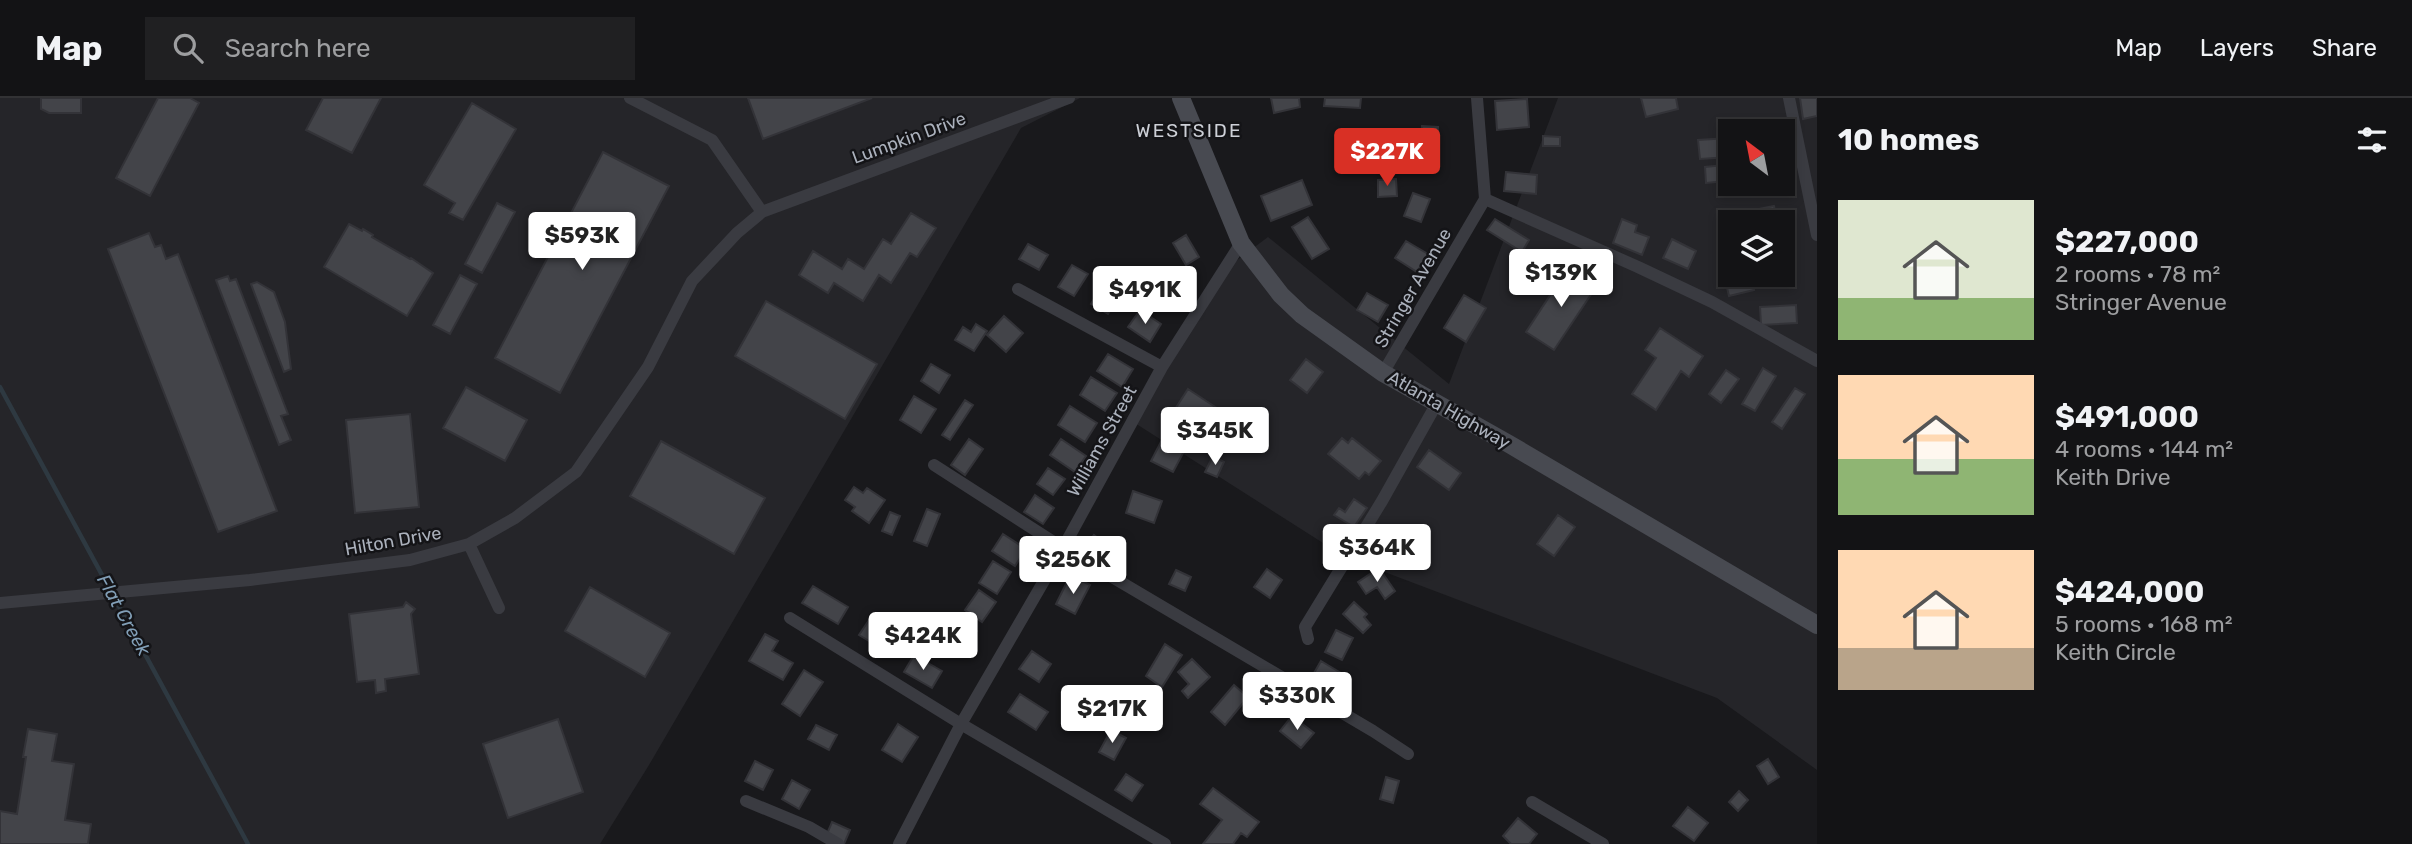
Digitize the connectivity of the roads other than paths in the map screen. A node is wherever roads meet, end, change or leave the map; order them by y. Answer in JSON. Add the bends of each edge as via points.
{"nodes":[{"id":1,"x":630,"y":98,"type":"edge"},
{"id":2,"x":1069,"y":98,"type":"edge"},
{"id":3,"x":1181,"y":98,"type":"edge"},
{"id":4,"x":1477,"y":98,"type":"edge"},
{"id":5,"x":1788,"y":98,"type":"edge"},
{"id":6,"x":1485,"y":199,"type":"junction"},
{"id":7,"x":762,"y":212,"type":"junction"},
{"id":8,"x":1817,"y":235,"type":"edge"},
{"id":9,"x":1241,"y":243,"type":"junction"},
{"id":10,"x":1018,"y":289,"type":"dead end"},
{"id":11,"x":1817,"y":361,"type":"edge"},
{"id":12,"x":1162,"y":367,"type":"junction"},
{"id":13,"x":1383,"y":373,"type":"junction"},
{"id":14,"x":1437,"y":403,"type":"junction"},
{"id":15,"x":934,"y":465,"type":"dead end"},
{"id":16,"x":469,"y":544,"type":"junction"},
{"id":17,"x":1063,"y":548,"type":"junction"},
{"id":18,"x":0,"y":603,"type":"edge"},
{"id":19,"x":499,"y":608,"type":"dead end"},
{"id":20,"x":790,"y":618,"type":"dead end"},
{"id":21,"x":1817,"y":625,"type":"edge"},
{"id":22,"x":1308,"y":639,"type":"dead end"},
{"id":23,"x":961,"y":724,"type":"junction"},
{"id":24,"x":1408,"y":754,"type":"dead end"},
{"id":25,"x":746,"y":800,"type":"dead end"},
{"id":26,"x":1532,"y":802,"type":"dead end"},
{"id":27,"x":838,"y":844,"type":"edge"},
{"id":28,"x":899,"y":844,"type":"edge"},
{"id":29,"x":1165,"y":844,"type":"edge"},
{"id":30,"x":1603,"y":844,"type":"edge"}],
"edges":[{"from":1,"to":7,"type":"street","via":[[712,140]]},
{"from":2,"to":7,"type":"street","name":"Lumpkin Drive"},
{"from":3,"to":9,"type":"main road","name":"Atlanta Highway"},
{"from":4,"to":6,"type":"street"},
{"from":5,"to":8,"type":"street"},
{"from":6,"to":11,"type":"street","via":[[1699,296]]},
{"from":6,"to":13,"type":"street","name":"Stringer Avenue"},
{"from":7,"to":16,"type":"street","name":"Hilton Drive","via":[[692,281],[648,367],[576,472],[515,518]]},
{"from":9,"to":12,"type":"street","name":"Williams Street"},
{"from":9,"to":13,"type":"main road","name":"Atlanta Highway","via":[[1302,315]]},
{"from":10,"to":12,"type":"street"},
{"from":12,"to":17,"type":"street","name":"Williams Street"},
{"from":13,"to":14,"type":"main road","name":"Atlanta Highway"},
{"from":14,"to":21,"type":"main road","name":"Atlanta Highway"},
{"from":14,"to":22,"type":"street","via":[[1305,627]]},
{"from":15,"to":17,"type":"street"},
{"from":16,"to":18,"type":"street","name":"Hilton Drive","via":[[397,561],[250,580]]},
{"from":16,"to":19,"type":"street"},
{"from":17,"to":23,"type":"street","name":"Williams Street"},
{"from":17,"to":24,"type":"street"},
{"from":20,"to":23,"type":"street"},
{"from":23,"to":28,"type":"street","name":"Williams Street"},
{"from":23,"to":29,"type":"street"},
{"from":25,"to":27,"type":"street"},
{"from":26,"to":30,"type":"street"}]}
